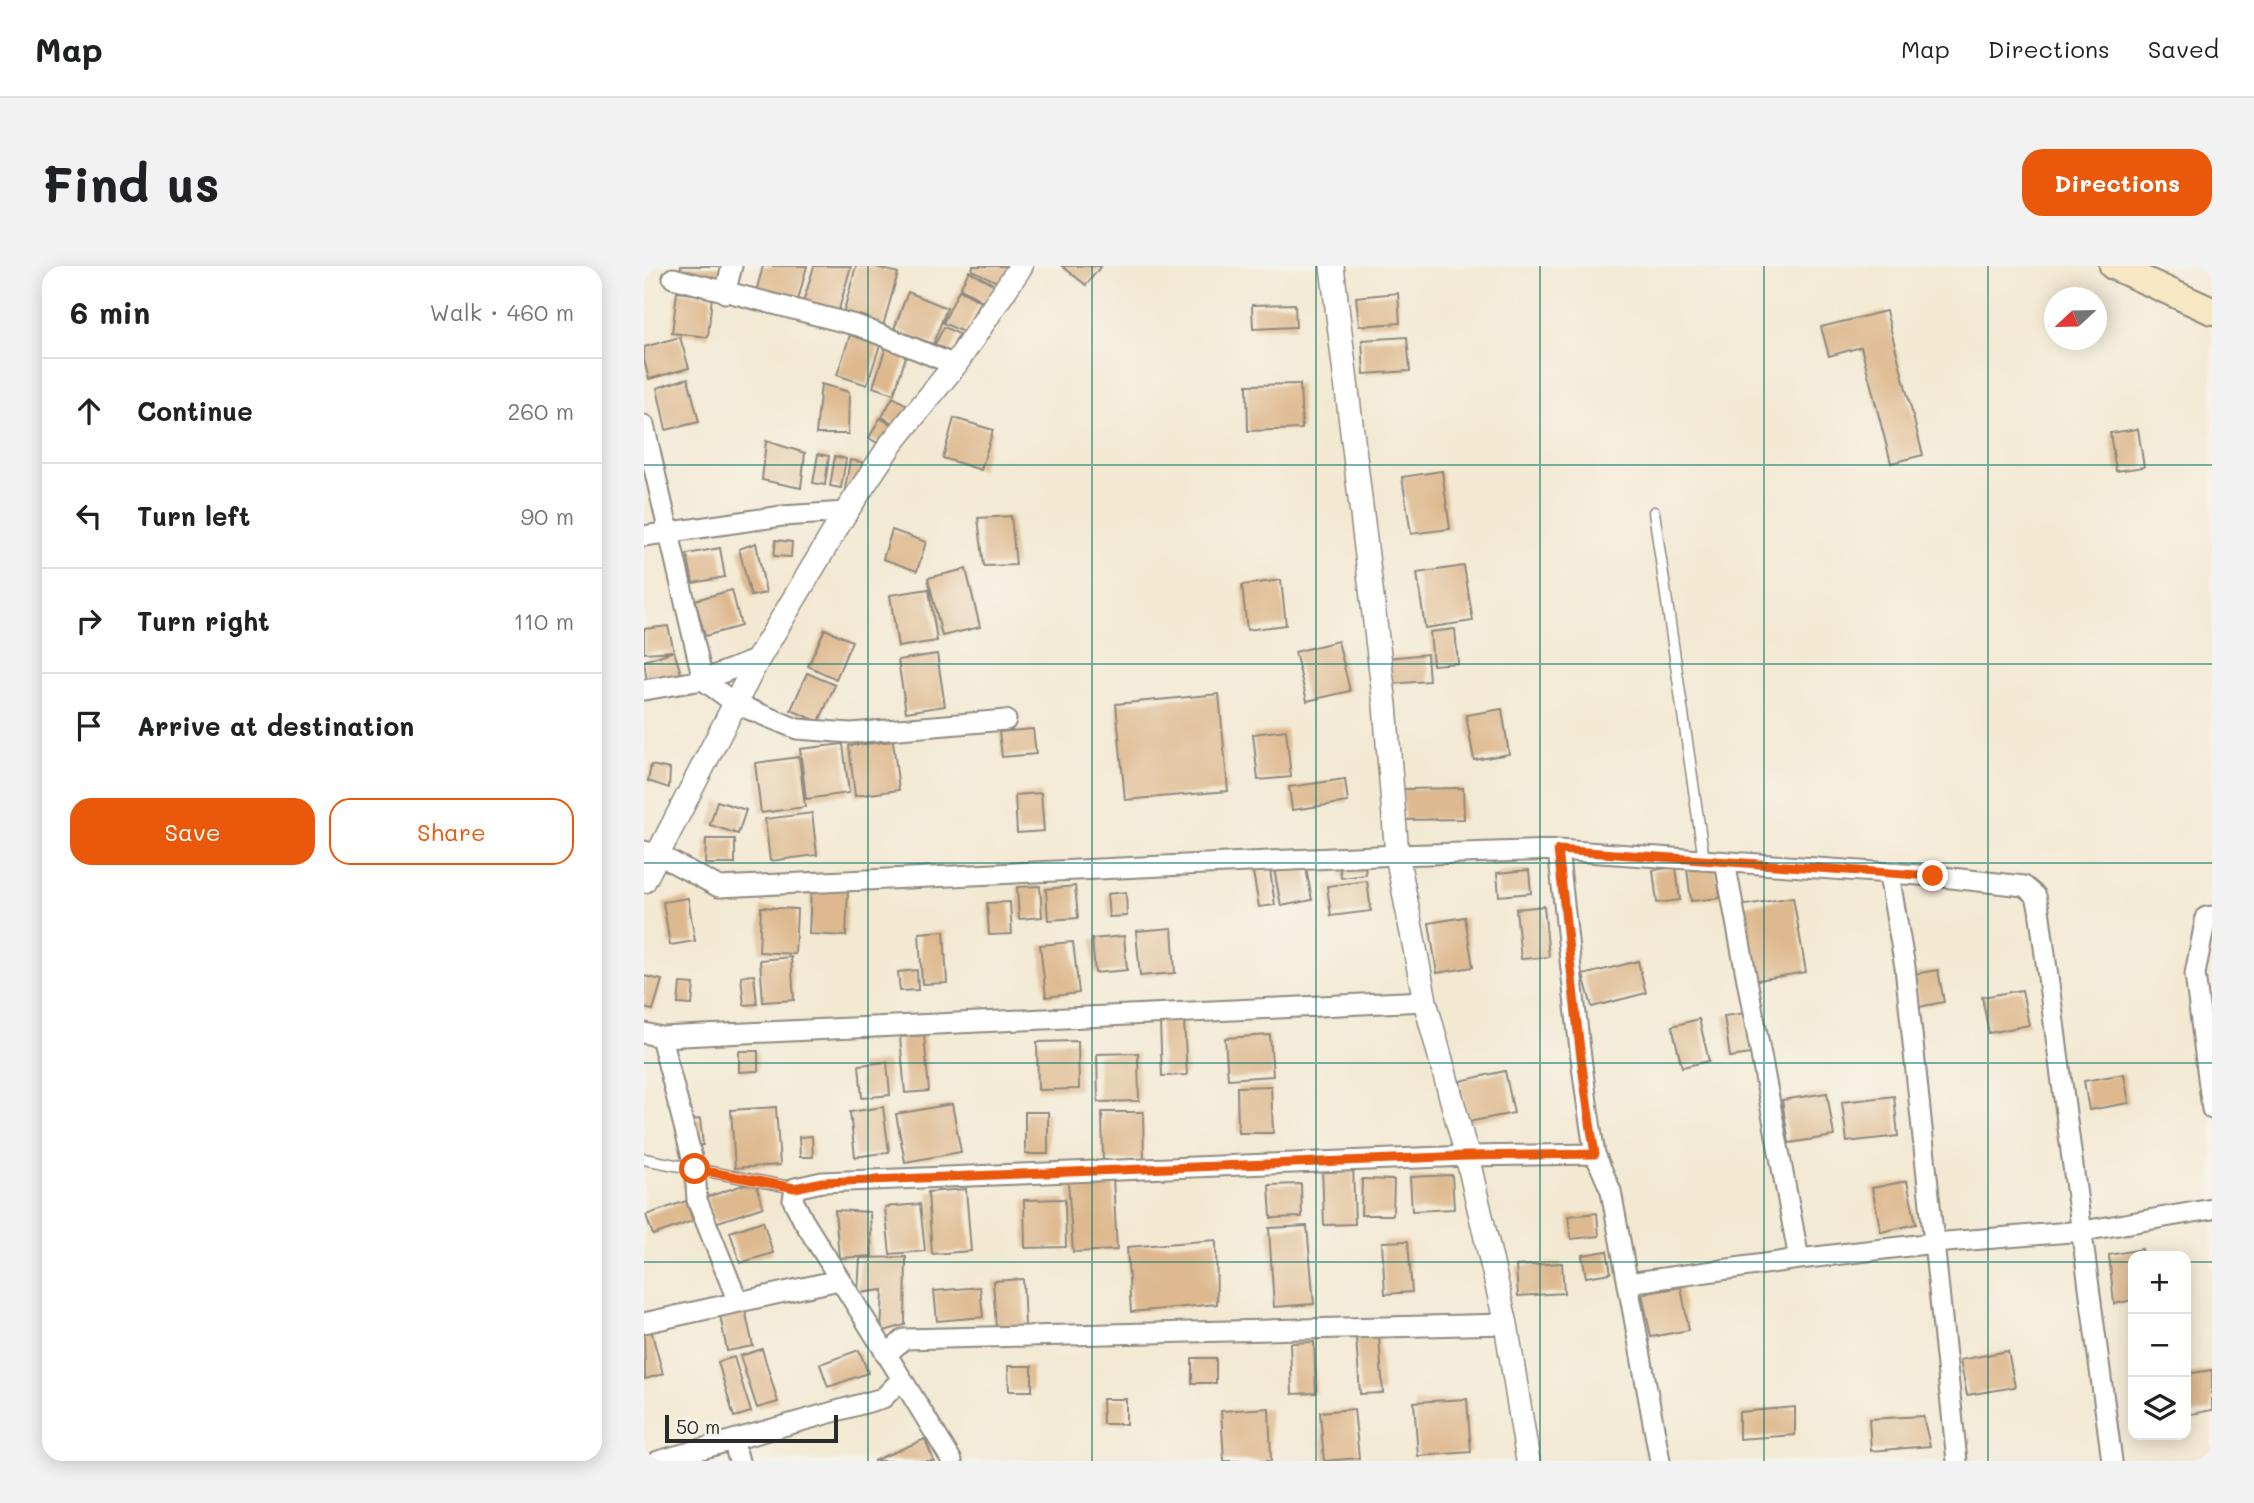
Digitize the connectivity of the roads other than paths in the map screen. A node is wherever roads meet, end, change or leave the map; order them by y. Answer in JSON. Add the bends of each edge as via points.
{"nodes":[{"id":1,"x":732,"y":266,"type":"edge"},
{"id":2,"x":1021,"y":266,"type":"edge"},
{"id":3,"x":1332,"y":266,"type":"edge"},
{"id":4,"x":2113,"y":266,"type":"edge"},
{"id":5,"x":673,"y":278,"type":"dead end"},
{"id":6,"x":725,"y":293,"type":"junction"},
{"id":7,"x":2212,"y":311,"type":"edge"},
{"id":8,"x":955,"y":365,"type":"junction"},
{"id":9,"x":644,"y":425,"type":"edge"},
{"id":10,"x":846,"y":512,"type":"junction"},
{"id":11,"x":1654,"y":512,"type":"dead end"},
{"id":12,"x":669,"y":534,"type":"junction"},
{"id":13,"x":644,"y":536,"type":"edge"},
{"id":14,"x":758,"y":659,"type":"junction"},
{"id":15,"x":704,"y":680,"type":"junction"},
{"id":16,"x":644,"y":690,"type":"edge"},
{"id":17,"x":736,"y":705,"type":"junction"},
{"id":18,"x":1006,"y":720,"type":"dead end"},
{"id":19,"x":1558,"y":850,"type":"junction"},
{"id":20,"x":652,"y":853,"type":"edge"},
{"id":21,"x":1397,"y":855,"type":"junction"},
{"id":22,"x":1704,"y":860,"type":"junction"},
{"id":23,"x":1725,"y":862,"type":"junction"},
{"id":24,"x":1889,"y":875,"type":"junction"},
{"id":25,"x":644,"y":881,"type":"edge"},
{"id":26,"x":2212,"y":916,"type":"edge"},
{"id":27,"x":1425,"y":1001,"type":"junction"},
{"id":28,"x":652,"y":1035,"type":"edge"},
{"id":29,"x":2212,"y":1109,"type":"edge"},
{"id":30,"x":1595,"y":1154,"type":"junction"},
{"id":31,"x":1468,"y":1156,"type":"junction"},
{"id":32,"x":644,"y":1159,"type":"edge"},
{"id":33,"x":695,"y":1169,"type":"junction"},
{"id":34,"x":795,"y":1188,"type":"junction"},
{"id":35,"x":2212,"y":1209,"type":"edge"},
{"id":36,"x":2083,"y":1230,"type":"junction"},
{"id":37,"x":1934,"y":1243,"type":"junction"},
{"id":38,"x":1799,"y":1259,"type":"junction"},
{"id":39,"x":839,"y":1280,"type":"junction"},
{"id":40,"x":1628,"y":1283,"type":"junction"},
{"id":41,"x":738,"y":1302,"type":"junction"},
{"id":42,"x":644,"y":1323,"type":"edge"},
{"id":43,"x":1506,"y":1324,"type":"junction"},
{"id":44,"x":886,"y":1354,"type":"junction"},
{"id":45,"x":902,"y":1379,"type":"junction"},
{"id":46,"x":733,"y":1440,"type":"junction"},
{"id":47,"x":658,"y":1461,"type":"edge"},
{"id":48,"x":738,"y":1461,"type":"edge"},
{"id":49,"x":952,"y":1461,"type":"edge"},
{"id":50,"x":1528,"y":1461,"type":"edge"},
{"id":51,"x":1660,"y":1461,"type":"edge"},
{"id":52,"x":1956,"y":1461,"type":"edge"},
{"id":53,"x":2112,"y":1461,"type":"edge"}],
"edges":[{"from":1,"to":6,"type":"street"},
{"from":2,"to":8,"type":"street"},
{"from":3,"to":21,"type":"street","via":[[1385,705]]},
{"from":4,"to":7,"type":"main road"},
{"from":5,"to":6,"type":"street"},
{"from":6,"to":8,"type":"street","via":[[859,327]]},
{"from":8,"to":10,"type":"street","via":[[891,444]]},
{"from":9,"to":12,"type":"street"},
{"from":10,"to":12,"type":"street","via":[[782,516]]},
{"from":10,"to":14,"type":"street"},
{"from":11,"to":22,"type":"lane"},
{"from":12,"to":13,"type":"street"},
{"from":12,"to":15,"type":"street"},
{"from":14,"to":15,"type":"street"},
{"from":14,"to":17,"type":"street"},
{"from":15,"to":16,"type":"street"},
{"from":15,"to":17,"type":"street"},
{"from":17,"to":18,"type":"street","via":[[797,729],[838,732]]},
{"from":17,"to":20,"type":"street"},
{"from":19,"to":21,"type":"street"},
{"from":19,"to":22,"type":"street"},
{"from":19,"to":30,"type":"street","via":[[1581,1070]]},
{"from":20,"to":21,"type":"street","via":[[719,887]]},
{"from":20,"to":25,"type":"street"},
{"from":21,"to":27,"type":"street"},
{"from":22,"to":23,"type":"street"},
{"from":23,"to":24,"type":"street"},
{"from":23,"to":38,"type":"street"},
{"from":24,"to":36,"type":"street","via":[[2024,886],[2036,896]]},
{"from":24,"to":37,"type":"street","via":[[1905,967]]},
{"from":26,"to":29,"type":"street","via":[[2206,917],[2195,974]]},
{"from":27,"to":28,"type":"street"},
{"from":27,"to":31,"type":"street"},
{"from":28,"to":33,"type":"street"},
{"from":30,"to":31,"type":"street"},
{"from":30,"to":40,"type":"street","via":[[1611,1191]]},
{"from":31,"to":34,"type":"street","via":[[822,1182]]},
{"from":31,"to":43,"type":"street"},
{"from":32,"to":33,"type":"lane"},
{"from":33,"to":34,"type":"lane"},
{"from":33,"to":41,"type":"street","via":[[697,1200]]},
{"from":34,"to":39,"type":"street","via":[[793,1200]]},
{"from":35,"to":36,"type":"street"},
{"from":36,"to":37,"type":"street"},
{"from":36,"to":53,"type":"street"},
{"from":37,"to":38,"type":"street"},
{"from":37,"to":52,"type":"street"},
{"from":38,"to":40,"type":"street"},
{"from":39,"to":41,"type":"street"},
{"from":39,"to":44,"type":"street"},
{"from":40,"to":51,"type":"street"},
{"from":41,"to":42,"type":"street"},
{"from":43,"to":44,"type":"street","via":[[904,1339]]},
{"from":43,"to":50,"type":"street"},
{"from":44,"to":45,"type":"street"},
{"from":45,"to":46,"type":"street","via":[[883,1398]]},
{"from":45,"to":49,"type":"street"},
{"from":46,"to":47,"type":"street"},
{"from":46,"to":48,"type":"street"}]}
